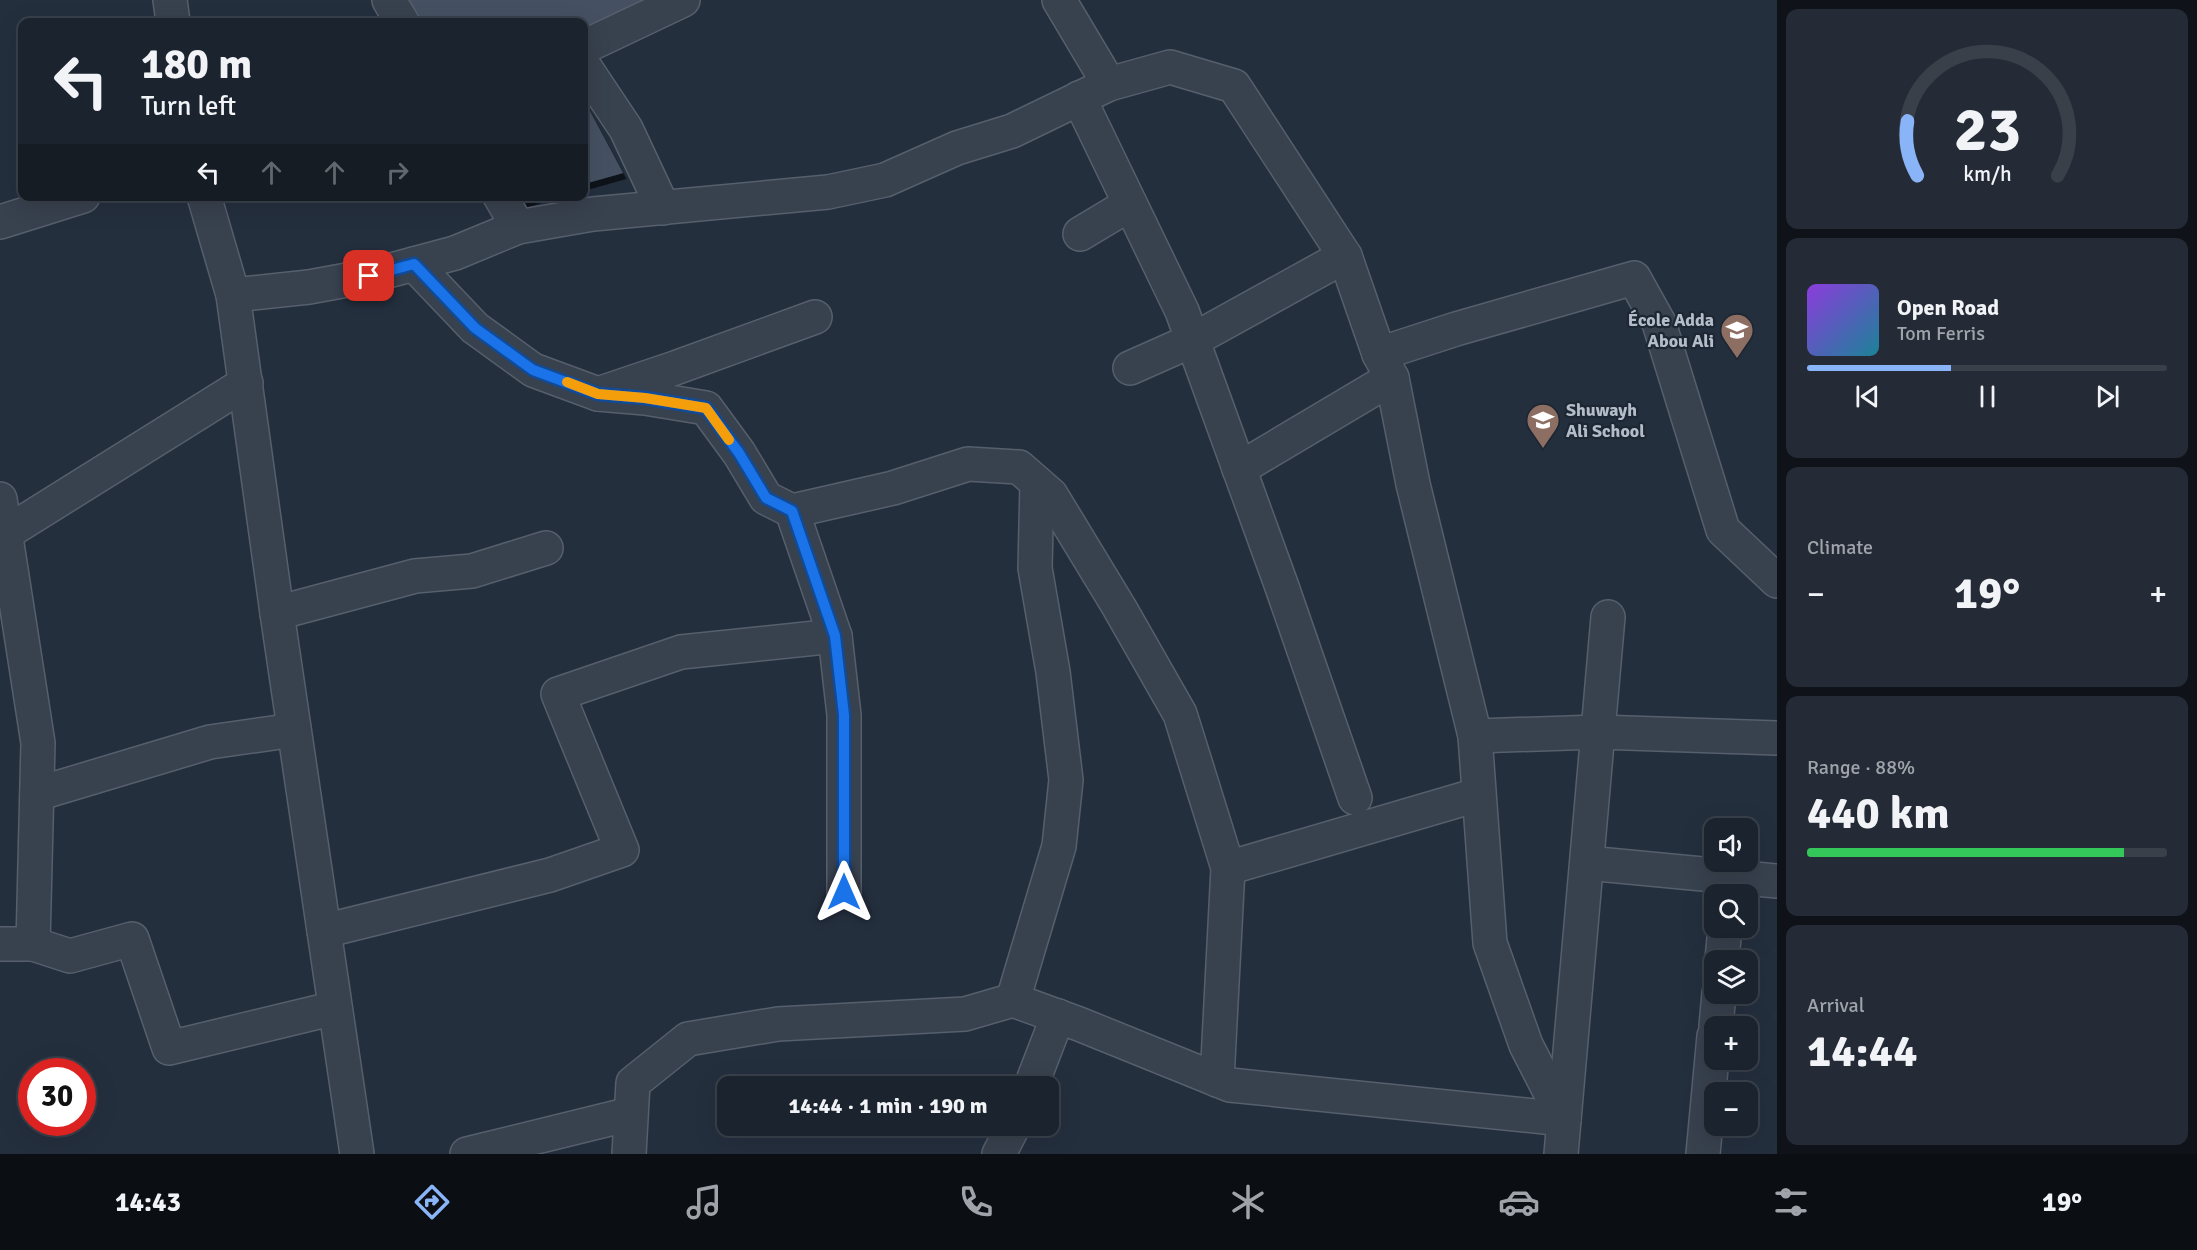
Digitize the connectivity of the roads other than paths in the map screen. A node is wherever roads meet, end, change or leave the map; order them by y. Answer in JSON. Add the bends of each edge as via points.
{"nodes":[{"id":1,"x":170,"y":0,"type":"edge"},
{"id":2,"x":389,"y":0,"type":"edge"},
{"id":3,"x":683,"y":0,"type":"edge"},
{"id":4,"x":1059,"y":0,"type":"edge"},
{"id":5,"x":172,"y":18,"type":"edge"},
{"id":6,"x":400,"y":18,"type":"edge"},
{"id":7,"x":588,"y":45,"type":"edge"},
{"id":8,"x":588,"y":72,"type":"edge"},
{"id":9,"x":1109,"y":84,"type":"junction"},
{"id":10,"x":1079,"y":98,"type":"junction"},
{"id":11,"x":67,"y":201,"type":"edge"},
{"id":12,"x":205,"y":201,"type":"edge"},
{"id":13,"x":503,"y":201,"type":"edge"},
{"id":14,"x":1130,"y":204,"type":"junction"},
{"id":15,"x":663,"y":208,"type":"junction"},
{"id":16,"x":0,"y":222,"type":"edge"},
{"id":17,"x":518,"y":227,"type":"junction"},
{"id":18,"x":1080,"y":234,"type":"dead end"},
{"id":19,"x":1346,"y":256,"type":"junction"},
{"id":20,"x":414,"y":264,"type":"junction"},
{"id":21,"x":233,"y":295,"type":"junction"},
{"id":22,"x":815,"y":317,"type":"dead end"},
{"id":23,"x":1193,"y":340,"type":"junction"},
{"id":24,"x":1385,"y":366,"type":"junction"},
{"id":25,"x":1130,"y":368,"type":"dead end"},
{"id":26,"x":246,"y":382,"type":"junction"},
{"id":27,"x":598,"y":394,"type":"junction"},
{"id":28,"x":1239,"y":469,"type":"junction"},
{"id":29,"x":1037,"y":483,"type":"junction"},
{"id":30,"x":0,"y":499,"type":"edge"},
{"id":31,"x":792,"y":511,"type":"junction"},
{"id":32,"x":6,"y":533,"type":"junction"},
{"id":33,"x":546,"y":548,"type":"dead end"},
{"id":34,"x":1777,"y":581,"type":"edge"},
{"id":35,"x":9,"y":609,"type":"edge"},
{"id":36,"x":277,"y":613,"type":"junction"},
{"id":37,"x":1608,"y":617,"type":"dead end"},
{"id":38,"x":835,"y":636,"type":"junction"},
{"id":39,"x":294,"y":730,"type":"junction"},
{"id":40,"x":1598,"y":732,"type":"junction"},
{"id":41,"x":1475,"y":736,"type":"junction"},
{"id":42,"x":1777,"y":738,"type":"edge"},
{"id":43,"x":37,"y":794,"type":"junction"},
{"id":44,"x":1477,"y":795,"type":"junction"},
{"id":45,"x":1354,"y":798,"type":"dead end"},
{"id":46,"x":1587,"y":863,"type":"junction"},
{"id":47,"x":1228,"y":868,"type":"junction"},
{"id":48,"x":1777,"y":881,"type":"edge"},
{"id":49,"x":1724,"y":884,"type":"edge"},
{"id":50,"x":1742,"y":884,"type":"edge"},
{"id":51,"x":844,"y":892,"type":"dead end"},
{"id":52,"x":324,"y":931,"type":"junction"},
{"id":53,"x":0,"y":944,"type":"edge"},
{"id":54,"x":33,"y":944,"type":"junction"},
{"id":55,"x":1013,"y":1000,"type":"junction"},
{"id":56,"x":335,"y":1008,"type":"junction"},
{"id":57,"x":1058,"y":1016,"type":"junction"},
{"id":58,"x":1711,"y":1070,"type":"edge"},
{"id":59,"x":1035,"y":1076,"type":"edge"},
{"id":60,"x":1217,"y":1080,"type":"junction"},
{"id":61,"x":630,"y":1114,"type":"junction"},
{"id":62,"x":1564,"y":1119,"type":"junction"},
{"id":63,"x":1008,"y":1136,"type":"edge"},
{"id":64,"x":357,"y":1154,"type":"edge"},
{"id":65,"x":467,"y":1154,"type":"edge"},
{"id":66,"x":629,"y":1154,"type":"edge"},
{"id":67,"x":999,"y":1154,"type":"edge"},
{"id":68,"x":1561,"y":1154,"type":"edge"},
{"id":69,"x":1703,"y":1154,"type":"edge"}],
"edges":[{"from":1,"to":5,"type":"street"},
{"from":2,"to":6,"type":"street"},
{"from":3,"to":7,"type":"street"},
{"from":4,"to":9,"type":"street"},
{"from":8,"to":15,"type":"street","via":[[626,129]]},
{"from":9,"to":10,"type":"street"},
{"from":9,"to":19,"type":"street","via":[[1170,67],[1234,86]]},
{"from":10,"to":14,"type":"street"},
{"from":10,"to":15,"type":"street","via":[[1012,130],[957,148],[885,180],[828,192]]},
{"from":11,"to":16,"type":"street"},
{"from":12,"to":21,"type":"street"},
{"from":13,"to":17,"type":"street"},
{"from":14,"to":18,"type":"street"},
{"from":14,"to":23,"type":"street"},
{"from":15,"to":17,"type":"street","via":[[594,214]]},
{"from":17,"to":20,"type":"street","via":[[455,253]]},
{"from":19,"to":23,"type":"street"},
{"from":19,"to":24,"type":"street"},
{"from":20,"to":21,"type":"street","via":[[309,287]]},
{"from":20,"to":27,"type":"street","via":[[475,328],[533,370]]},
{"from":21,"to":26,"type":"street"},
{"from":22,"to":27,"type":"street"},
{"from":23,"to":25,"type":"street"},
{"from":23,"to":28,"type":"street"},
{"from":24,"to":28,"type":"street"},
{"from":24,"to":34,"type":"street","via":[[1456,329],[1634,278],[1659,323],[1723,530]]},
{"from":24,"to":41,"type":"street"},
{"from":26,"to":32,"type":"street"},
{"from":26,"to":36,"type":"street"},
{"from":27,"to":31,"type":"street","via":[[706,408],[766,498]]},
{"from":28,"to":45,"type":"street"},
{"from":29,"to":31,"type":"street","via":[[1019,467],[968,464],[893,488]]},
{"from":29,"to":47,"type":"street","via":[[1051,495],[1180,714]]},
{"from":29,"to":55,"type":"street","via":[[1035,568],[1066,780],[1059,846]]},
{"from":30,"to":32,"type":"street"},
{"from":31,"to":38,"type":"street"},
{"from":32,"to":35,"type":"street"},
{"from":33,"to":36,"type":"street","via":[[472,571],[415,576]]},
{"from":35,"to":43,"type":"street","via":[[38,743]]},
{"from":36,"to":39,"type":"street"},
{"from":37,"to":40,"type":"street"},
{"from":38,"to":51,"type":"street","via":[[844,715]]},
{"from":38,"to":52,"type":"street","via":[[681,652],[558,694],[622,850],[550,875]]},
{"from":39,"to":43,"type":"street","via":[[210,742]]},
{"from":39,"to":52,"type":"street"},
{"from":40,"to":41,"type":"street"},
{"from":40,"to":42,"type":"street"},
{"from":40,"to":46,"type":"street"},
{"from":41,"to":44,"type":"street"},
{"from":43,"to":54,"type":"street"},
{"from":44,"to":47,"type":"street"},
{"from":44,"to":62,"type":"street","via":[[1490,943],[1526,1045]]},
{"from":46,"to":49,"type":"street"},
{"from":46,"to":62,"type":"street"},
{"from":47,"to":60,"type":"street"},
{"from":48,"to":50,"type":"street"},
{"from":52,"to":56,"type":"street"},
{"from":53,"to":54,"type":"street"},
{"from":54,"to":56,"type":"street","via":[[70,956],[132,939],[169,1048]]},
{"from":55,"to":57,"type":"street"},
{"from":55,"to":61,"type":"street","via":[[965,1014],[778,1024],[688,1039],[633,1083]]},
{"from":56,"to":64,"type":"street"},
{"from":57,"to":59,"type":"street"},
{"from":57,"to":60,"type":"street"},
{"from":58,"to":69,"type":"street"},
{"from":60,"to":62,"type":"street","via":[[1230,1085]]},
{"from":61,"to":65,"type":"street"},
{"from":61,"to":66,"type":"street"},
{"from":62,"to":68,"type":"street"},
{"from":63,"to":67,"type":"street"}]}
